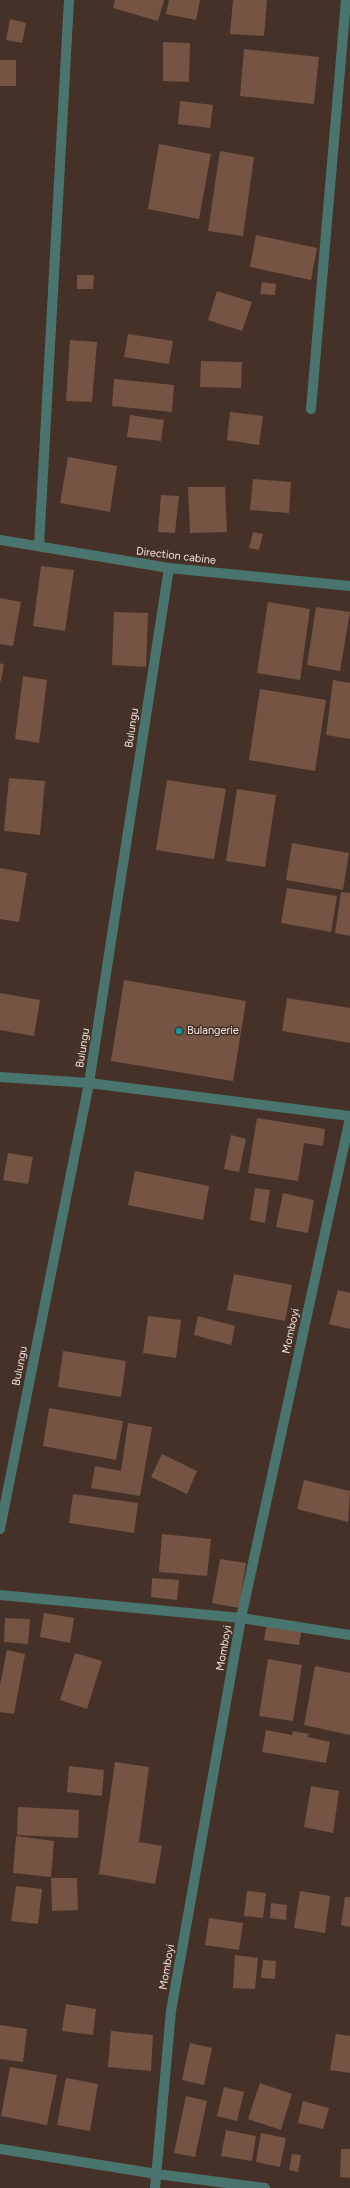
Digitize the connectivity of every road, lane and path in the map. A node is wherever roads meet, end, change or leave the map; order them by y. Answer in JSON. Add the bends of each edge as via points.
{"nodes":[{"id":1,"x":69,"y":0,"type":"edge"},
{"id":2,"x":346,"y":0,"type":"edge"},
{"id":3,"x":311,"y":408,"type":"dead end"},
{"id":4,"x":0,"y":540,"type":"edge"},
{"id":5,"x":39,"y":546,"type":"junction"},
{"id":6,"x":168,"y":568,"type":"junction"},
{"id":7,"x":350,"y":586,"type":"edge"},
{"id":8,"x":0,"y":1077,"type":"edge"},
{"id":9,"x":89,"y":1083,"type":"junction"},
{"id":10,"x":350,"y":1117,"type":"edge"},
{"id":11,"x":0,"y":1529,"type":"edge"},
{"id":12,"x":0,"y":1595,"type":"edge"},
{"id":13,"x":241,"y":1618,"type":"junction"},
{"id":14,"x":350,"y":1635,"type":"edge"},
{"id":15,"x":0,"y":2149,"type":"edge"},
{"id":16,"x":157,"y":2174,"type":"junction"},
{"id":17,"x":155,"y":2188,"type":"edge"},
{"id":18,"x":265,"y":2188,"type":"edge"}],
"edges":[{"from":1,"to":5,"type":"street"},
{"from":2,"to":3,"type":"street"},
{"from":4,"to":5,"type":"street","name":"Direction cabine"},
{"from":5,"to":6,"type":"street","name":"Direction cabine"},
{"from":6,"to":7,"type":"street","name":"Direction cabine"},
{"from":6,"to":9,"type":"street","name":"Bulungu"},
{"from":8,"to":9,"type":"street"},
{"from":9,"to":10,"type":"street"},
{"from":9,"to":11,"type":"street","name":"Bulungu"},
{"from":10,"to":13,"type":"street","name":"Momboyi"},
{"from":12,"to":13,"type":"street"},
{"from":13,"to":14,"type":"street"},
{"from":13,"to":16,"type":"street","name":"Momboyi","via":[[171,2011]]},
{"from":15,"to":16,"type":"street"},
{"from":16,"to":17,"type":"street","name":"Momboyi"},
{"from":16,"to":18,"type":"street"}]}
